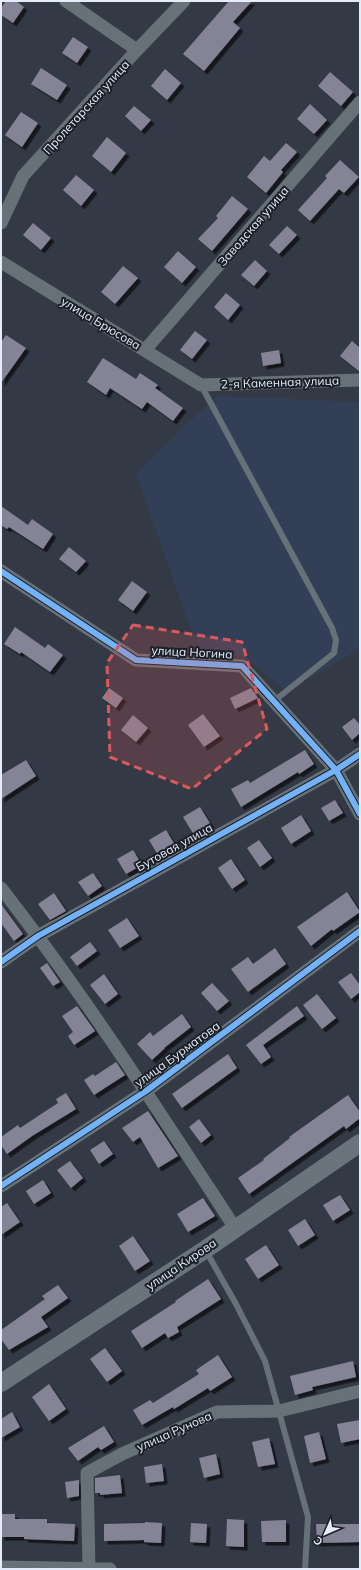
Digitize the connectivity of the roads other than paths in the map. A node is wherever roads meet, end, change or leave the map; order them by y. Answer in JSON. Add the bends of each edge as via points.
{"nodes":[{"id":1,"x":66,"y":1,"type":"edge"},
{"id":2,"x":184,"y":1,"type":"edge"},
{"id":3,"x":137,"y":50,"type":"junction"},
{"id":4,"x":360,"y":102,"type":"edge"},
{"id":5,"x":1,"y":223,"type":"edge"},
{"id":6,"x":1,"y":262,"type":"edge"},
{"id":7,"x":145,"y":350,"type":"junction"},
{"id":8,"x":360,"y":380,"type":"edge"},
{"id":9,"x":201,"y":385,"type":"junction"},
{"id":10,"x":1,"y":571,"type":"edge"},
{"id":11,"x":274,"y":701,"type":"junction"},
{"id":12,"x":360,"y":754,"type":"edge"},
{"id":13,"x":336,"y":770,"type":"junction"},
{"id":14,"x":360,"y":814,"type":"edge"},
{"id":15,"x":1,"y":888,"type":"edge"},
{"id":16,"x":360,"y":931,"type":"edge"},
{"id":17,"x":38,"y":936,"type":"junction"},
{"id":18,"x":1,"y":962,"type":"edge"},
{"id":19,"x":146,"y":1091,"type":"junction"},
{"id":20,"x":360,"y":1143,"type":"edge"},
{"id":21,"x":1,"y":1186,"type":"edge"},
{"id":22,"x":235,"y":1228,"type":"junction"},
{"id":23,"x":206,"y":1249,"type":"junction"},
{"id":24,"x":1,"y":1383,"type":"edge"},
{"id":25,"x":360,"y":1391,"type":"edge"},
{"id":26,"x":278,"y":1411,"type":"junction"},
{"id":27,"x":1,"y":1567,"type":"edge"},
{"id":28,"x":89,"y":1569,"type":"edge"},
{"id":29,"x":110,"y":1569,"type":"edge"},
{"id":30,"x":305,"y":1569,"type":"edge"}],
"edges":[{"from":1,"to":3,"type":"street"},
{"from":2,"to":3,"type":"street","name":"Пролетарская улица"},
{"from":3,"to":5,"type":"street","name":"Пролетарская улица","via":[[24,176]]},
{"from":4,"to":7,"type":"street","name":"Заводская улица"},
{"from":6,"to":7,"type":"street","name":"улица Брюсова"},
{"from":7,"to":9,"type":"street","name":"улица Брюсова"},
{"from":8,"to":9,"type":"street","name":"2-я Каменная улица"},
{"from":9,"to":11,"type":"lane","via":[[332,628],[336,640],[334,653]]},
{"from":10,"to":11,"type":"street","name":"улица Ногина","via":[[136,660],[242,666]]},
{"from":11,"to":13,"type":"street","name":"улица Ногина"},
{"from":12,"to":13,"type":"street","name":"Бутовая улица"},
{"from":13,"to":14,"type":"street","name":"улица Ногина"},
{"from":13,"to":17,"type":"street","name":"Бутовая улица"},
{"from":15,"to":17,"type":"street"},
{"from":16,"to":19,"type":"street","name":"улица Бурматова"},
{"from":17,"to":18,"type":"street","name":"Бутовая улица"},
{"from":17,"to":19,"type":"street"},
{"from":19,"to":21,"type":"street","name":"улица Бурматова"},
{"from":19,"to":22,"type":"street"},
{"from":20,"to":22,"type":"main road","name":"улица Кирова"},
{"from":22,"to":23,"type":"main road","name":"улица Кирова"},
{"from":23,"to":24,"type":"main road","name":"улица Кирова"},
{"from":23,"to":26,"type":"lane","via":[[265,1361]]},
{"from":25,"to":26,"type":"street","name":"улица Рунова"},
{"from":26,"to":28,"type":"street","name":"улица Рунова","via":[[217,1412],[122,1454],[87,1473]]},
{"from":26,"to":30,"type":"lane","via":[[308,1517]]},
{"from":27,"to":28,"type":"street"},
{"from":28,"to":29,"type":"street"}]}
